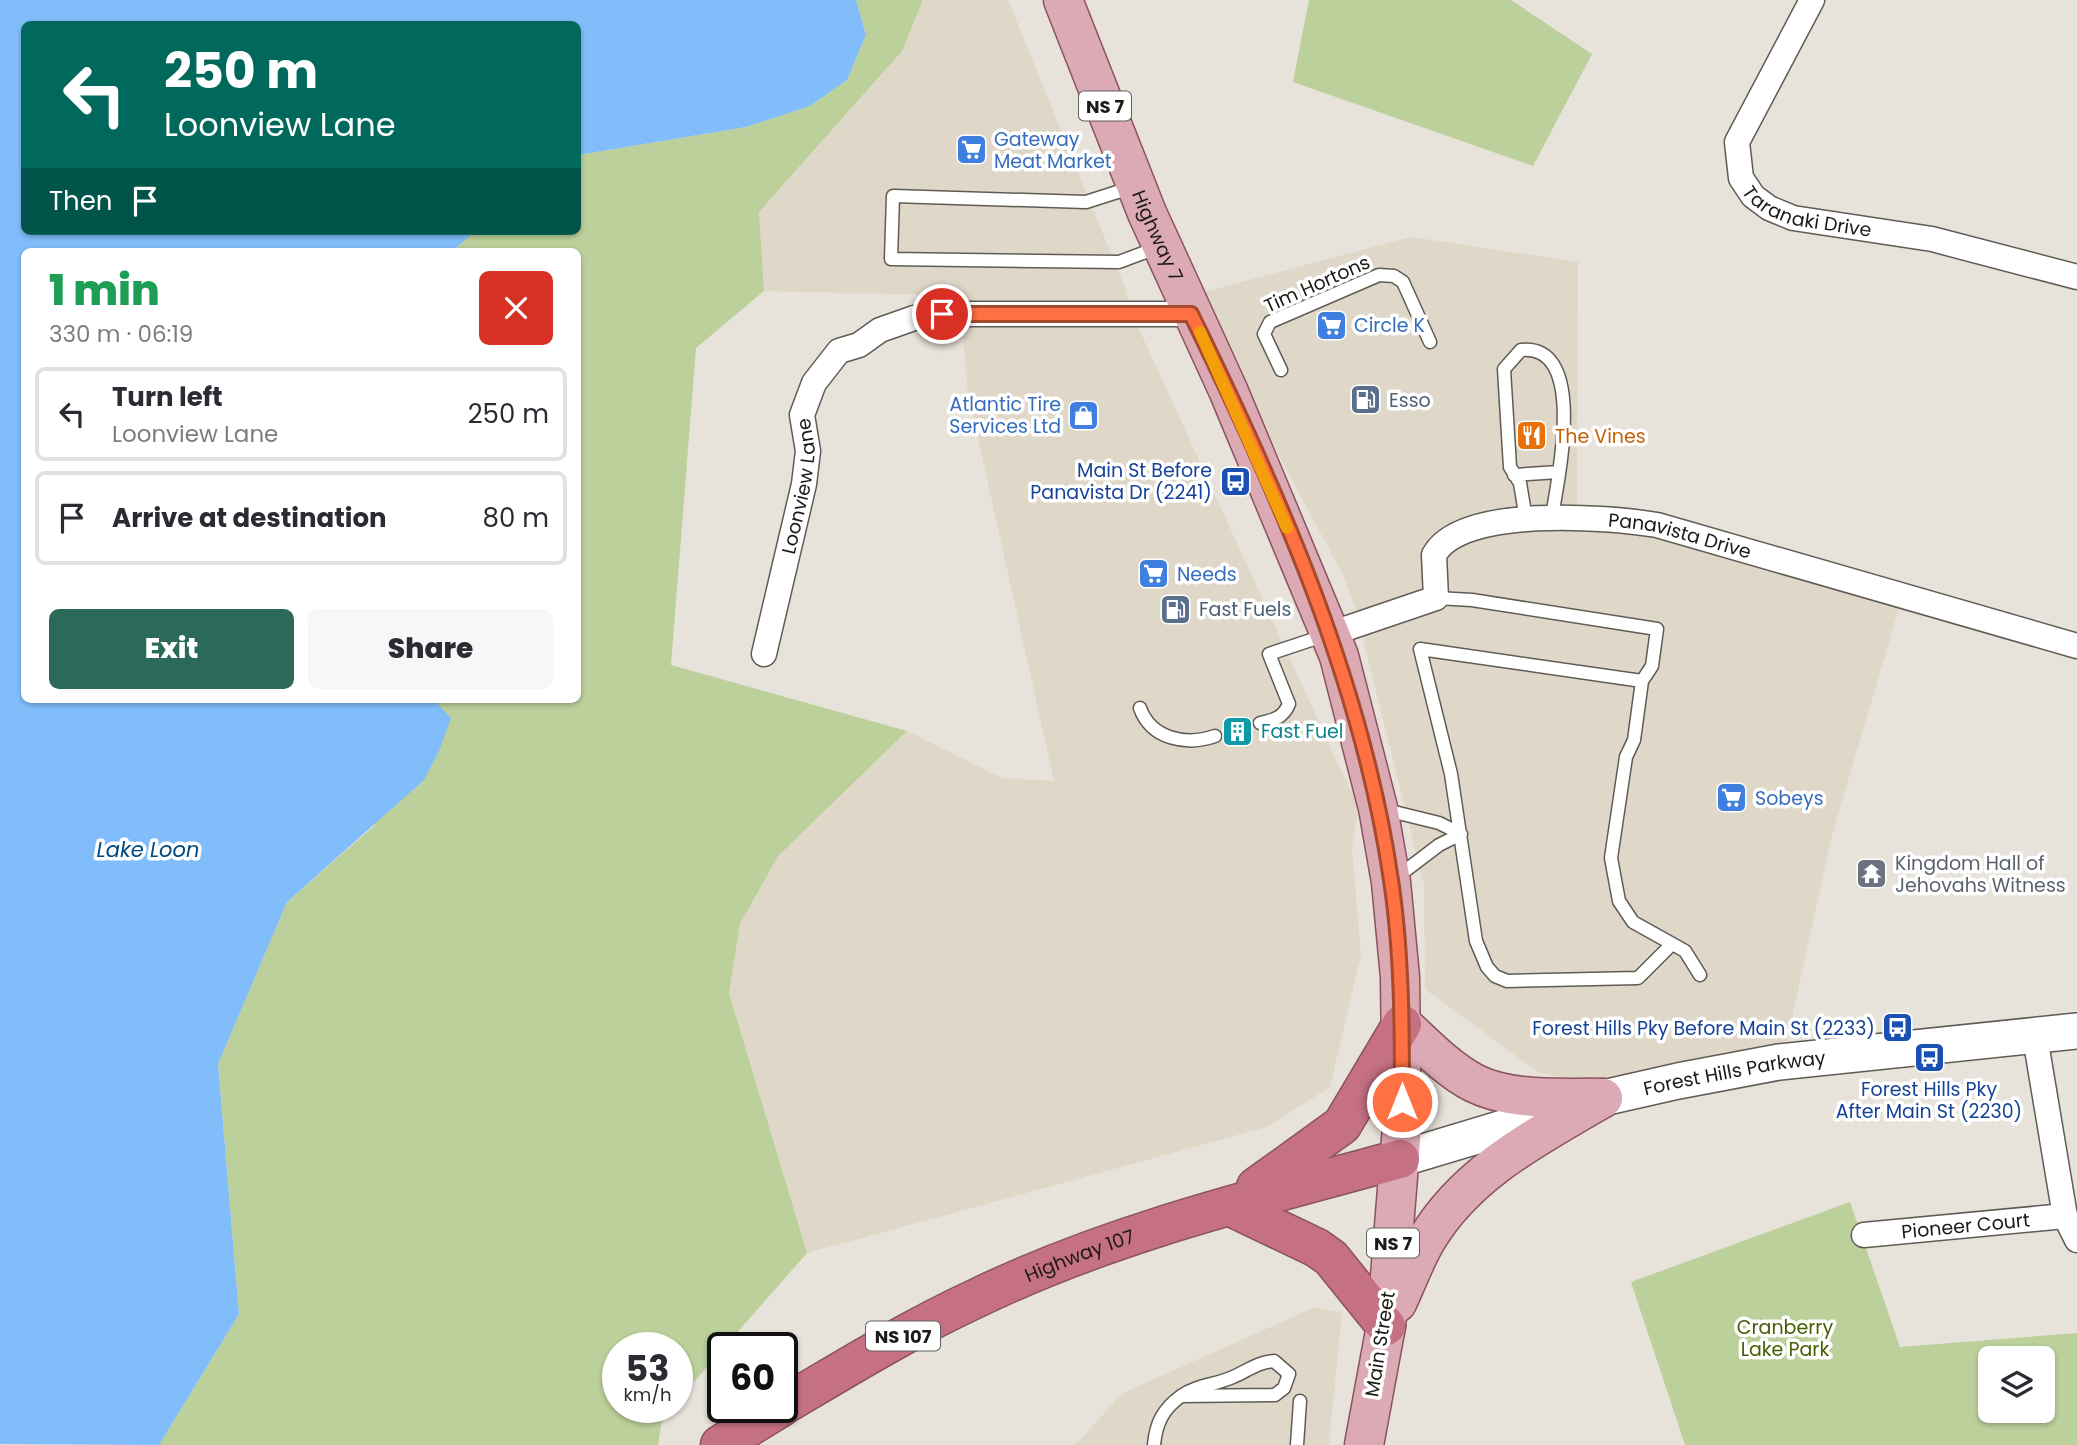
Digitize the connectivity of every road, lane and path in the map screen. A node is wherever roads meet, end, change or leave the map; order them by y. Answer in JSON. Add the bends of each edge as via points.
{"nodes":[{"id":1,"x":1063,"y":0,"type":"edge"},
{"id":2,"x":1811,"y":0,"type":"edge"},
{"id":3,"x":1137,"y":185,"type":"junction"},
{"id":4,"x":1162,"y":246,"type":"junction"},
{"id":5,"x":2077,"y":277,"type":"edge"},
{"id":6,"x":1191,"y":314,"type":"junction"},
{"id":7,"x":1430,"y":342,"type":"dead end"},
{"id":8,"x":1280,"y":370,"type":"dead end"},
{"id":9,"x":1559,"y":472,"type":"junction"},
{"id":10,"x":1514,"y":475,"type":"junction"},
{"id":11,"x":1552,"y":516,"type":"junction"},
{"id":12,"x":1526,"y":519,"type":"junction"},
{"id":13,"x":1436,"y":598,"type":"junction"},
{"id":14,"x":1330,"y":634,"type":"junction"},
{"id":15,"x":2077,"y":646,"type":"edge"},
{"id":16,"x":764,"y":654,"type":"dead end"},
{"id":17,"x":1642,"y":681,"type":"junction"},
{"id":18,"x":1139,"y":708,"type":"dead end"},
{"id":19,"x":1261,"y":723,"type":"dead end"},
{"id":20,"x":1215,"y":736,"type":"dead end"},
{"id":21,"x":1378,"y":808,"type":"junction"},
{"id":22,"x":1461,"y":835,"type":"junction"},
{"id":23,"x":1391,"y":882,"type":"junction"},
{"id":24,"x":1671,"y":944,"type":"junction"},
{"id":25,"x":1700,"y":975,"type":"dead end"},
{"id":26,"x":1402,"y":1024,"type":"junction"},
{"id":27,"x":2077,"y":1031,"type":"edge"},
{"id":28,"x":2035,"y":1037,"type":"junction"},
{"id":29,"x":1603,"y":1098,"type":"junction"},
{"id":30,"x":1401,"y":1159,"type":"junction"},
{"id":31,"x":1229,"y":1206,"type":"junction"},
{"id":32,"x":2065,"y":1216,"type":"junction"},
{"id":33,"x":1864,"y":1235,"type":"dead end"},
{"id":34,"x":2077,"y":1240,"type":"edge"},
{"id":35,"x":1386,"y":1326,"type":"junction"},
{"id":36,"x":1181,"y":1396,"type":"junction"},
{"id":37,"x":798,"y":1398,"type":"edge"},
{"id":38,"x":1300,"y":1401,"type":"dead end"},
{"id":39,"x":756,"y":1423,"type":"edge"},
{"id":40,"x":720,"y":1445,"type":"edge"},
{"id":41,"x":1154,"y":1445,"type":"edge"},
{"id":42,"x":1297,"y":1445,"type":"edge"},
{"id":43,"x":1364,"y":1445,"type":"edge"}],
"edges":[{"from":1,"to":3,"type":"main road","name":"Highway 7","number":"NS 7"},
{"from":2,"to":5,"type":"street","name":"Taranaki Drive","via":[[1737,142],[1741,178],[1753,196],[1793,218],[1932,239]]},
{"from":3,"to":4,"type":"main road","name":"Highway 7","number":"NS 7"},
{"from":3,"to":4,"type":"lane","via":[[1086,202],[892,196],[891,259],[1119,262]]},
{"from":4,"to":6,"type":"main road","name":"Highway 7","number":"NS 7"},
{"from":6,"to":14,"type":"main road","name":"Highway 7","number":"NS 7"},
{"from":6,"to":16,"type":"street","name":"Loonview Lane","via":[[942,314],[880,330],[859,345],[839,351],[814,383],[802,415],[808,451],[804,484]]},
{"from":7,"to":8,"type":"lane","name":"Tim Hortons","via":[[1403,282],[1379,275],[1270,322],[1264,334]]},
{"from":9,"to":10,"type":"lane"},
{"from":9,"to":10,"type":"lane","via":[[1563,446],[1560,378],[1542,352],[1532,349],[1521,350],[1504,369]]},
{"from":9,"to":11,"type":"lane"},
{"from":10,"to":12,"type":"lane","via":[[1520,483]]},
{"from":11,"to":12,"type":"street","name":"Panavista Drive"},
{"from":11,"to":15,"type":"street","name":"Panavista Drive","via":[[1594,516],[1657,525]]},
{"from":12,"to":13,"type":"street","name":"Panavista Drive","via":[[1445,540],[1433,563]]},
{"from":13,"to":14,"type":"street"},
{"from":13,"to":17,"type":"lane","via":[[1657,628],[1652,666]]},
{"from":14,"to":19,"type":"lane","via":[[1269,654],[1289,704],[1278,719]]},
{"from":14,"to":21,"type":"main road","name":"Highway 7","number":"NS 7","via":[[1354,705]]},
{"from":17,"to":22,"type":"lane","via":[[1420,649]]},
{"from":17,"to":24,"type":"lane","via":[[1611,858],[1626,914]]},
{"from":18,"to":20,"type":"lane","via":[[1144,722],[1162,734],[1196,742]]},
{"from":21,"to":22,"type":"lane","via":[[1439,823]]},
{"from":21,"to":23,"type":"main road","name":"Highway 7","number":"NS 7"},
{"from":22,"to":23,"type":"lane","via":[[1439,845]]},
{"from":22,"to":24,"type":"lane","via":[[1476,941],[1495,976],[1507,981],[1638,978]]},
{"from":23,"to":26,"type":"main road","name":"Highway 7","number":"NS 7"},
{"from":24,"to":25,"type":"lane","via":[[1685,951]]},
{"from":26,"to":29,"type":"main road","via":[[1457,1072],[1492,1090]]},
{"from":26,"to":30,"type":"main road","name":"Highway 7","number":"NS 7"},
{"from":26,"to":31,"type":"highway","via":[[1342,1125]]},
{"from":27,"to":28,"type":"main road","name":"Forest Hills Parkway"},
{"from":28,"to":29,"type":"main road","name":"Forest Hills Parkway","via":[[1779,1062]]},
{"from":28,"to":32,"type":"street"},
{"from":29,"to":30,"type":"main road","name":"Forest Hills Parkway"},
{"from":29,"to":35,"type":"main road","via":[[1509,1154],[1471,1185],[1427,1239]]},
{"from":30,"to":31,"type":"highway","name":"Highway 107","number":"NS 107"},
{"from":30,"to":35,"type":"main road","name":"Main Street","number":"NS 7"},
{"from":31,"to":35,"type":"highway","via":[[1331,1258]]},
{"from":31,"to":37,"type":"highway","name":"Highway 107","number":"NS 107","via":[[1176,1221],[977,1297]]},
{"from":32,"to":33,"type":"street","name":"Pioneer Court"},
{"from":32,"to":34,"type":"street"},
{"from":35,"to":43,"type":"main road","name":"Main Street","number":"NS 7"},
{"from":36,"to":36,"type":"lane","via":[[1263,1362],[1281,1364],[1289,1374],[1284,1388],[1275,1395]]},
{"from":36,"to":41,"type":"lane","via":[[1160,1418]]},
{"from":38,"to":42,"type":"lane"},
{"from":39,"to":40,"type":"highway","name":"Highway 107","number":"NS 107"}]}
